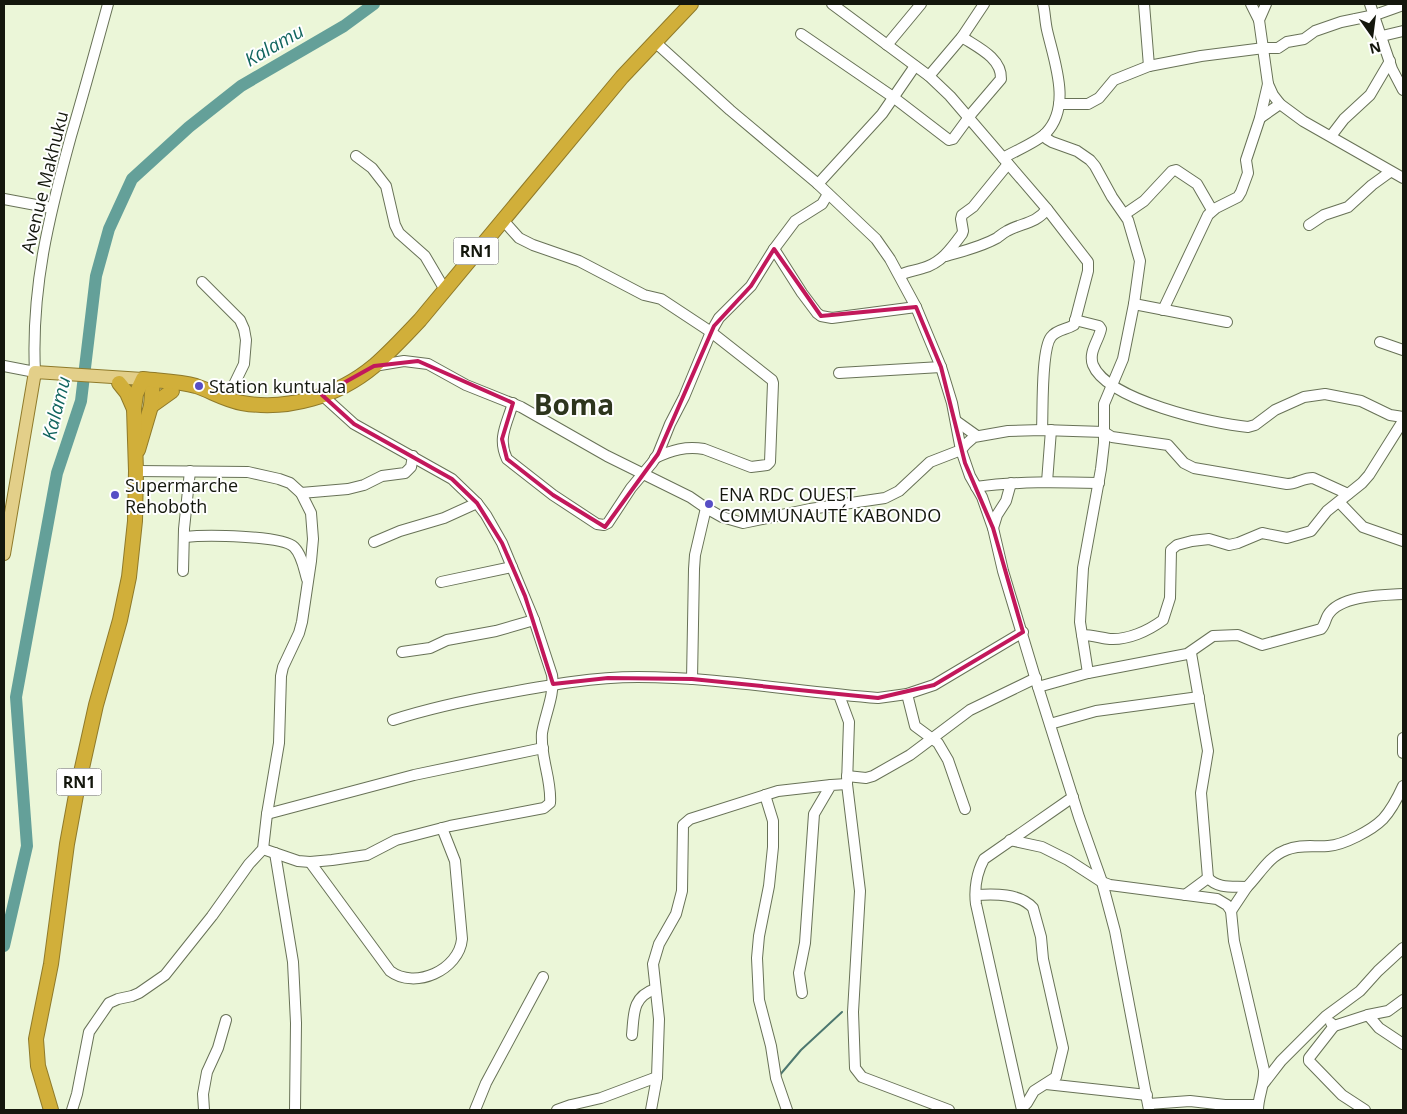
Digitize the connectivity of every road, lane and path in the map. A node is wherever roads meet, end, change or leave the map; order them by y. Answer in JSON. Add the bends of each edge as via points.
{"nodes":[{"id":1,"x":108,"y":4,"type":"edge"},
{"id":2,"x":690,"y":4,"type":"edge"},
{"id":3,"x":832,"y":4,"type":"edge"},
{"id":4,"x":921,"y":4,"type":"edge"},
{"id":5,"x":984,"y":4,"type":"edge"},
{"id":6,"x":1043,"y":4,"type":"edge"},
{"id":7,"x":1144,"y":4,"type":"edge"},
{"id":8,"x":1251,"y":4,"type":"edge"},
{"id":9,"x":1266,"y":4,"type":"edge"},
{"id":10,"x":1370,"y":4,"type":"edge"},
{"id":11,"x":1403,"y":5,"type":"edge"},
{"id":12,"x":1375,"y":15,"type":"junction"},
{"id":13,"x":1259,"y":20,"type":"junction"},
{"id":14,"x":1403,"y":31,"type":"edge"},
{"id":15,"x":801,"y":34,"type":"dead end"},
{"id":16,"x":1382,"y":36,"type":"junction"},
{"id":17,"x":962,"y":37,"type":"junction"},
{"id":18,"x":655,"y":42,"type":"junction"},
{"id":19,"x":887,"y":45,"type":"junction"},
{"id":20,"x":1264,"y":48,"type":"junction"},
{"id":21,"x":1390,"y":61,"type":"junction"},
{"id":22,"x":915,"y":66,"type":"junction"},
{"id":23,"x":1149,"y":66,"type":"junction"},
{"id":24,"x":929,"y":76,"type":"junction"},
{"id":25,"x":1268,"y":84,"type":"junction"},
{"id":26,"x":1403,"y":90,"type":"edge"},
{"id":27,"x":893,"y":97,"type":"junction"},
{"id":28,"x":1059,"y":104,"type":"junction"},
{"id":29,"x":1280,"y":104,"type":"junction"},
{"id":30,"x":968,"y":118,"type":"junction"},
{"id":31,"x":1260,"y":118,"type":"junction"},
{"id":32,"x":1045,"y":134,"type":"junction"},
{"id":33,"x":1331,"y":136,"type":"junction"},
{"id":34,"x":356,"y":156,"type":"dead end"},
{"id":35,"x":1006,"y":161,"type":"junction"},
{"id":36,"x":1390,"y":172,"type":"junction"},
{"id":37,"x":1403,"y":178,"type":"edge"},
{"id":38,"x":818,"y":184,"type":"junction"},
{"id":39,"x":828,"y":194,"type":"junction"},
{"id":40,"x":4,"y":199,"type":"edge"},
{"id":41,"x":52,"y":208,"type":"junction"},
{"id":42,"x":1047,"y":209,"type":"junction"},
{"id":43,"x":1212,"y":210,"type":"junction"},
{"id":44,"x":1125,"y":214,"type":"junction"},
{"id":45,"x":502,"y":220,"type":"junction"},
{"id":46,"x":1308,"y":226,"type":"dead end"},
{"id":47,"x":774,"y":248,"type":"junction"},
{"id":48,"x":946,"y":256,"type":"junction"},
{"id":49,"x":900,"y":275,"type":"junction"},
{"id":50,"x":202,"y":282,"type":"dead end"},
{"id":51,"x":444,"y":290,"type":"junction"},
{"id":52,"x":1134,"y":304,"type":"junction"},
{"id":53,"x":916,"y":307,"type":"junction"},
{"id":54,"x":1163,"y":310,"type":"junction"},
{"id":55,"x":1075,"y":320,"type":"junction"},
{"id":56,"x":1227,"y":322,"type":"dead end"},
{"id":57,"x":711,"y":332,"type":"junction"},
{"id":58,"x":1380,"y":342,"type":"dead end"},
{"id":59,"x":394,"y":346,"type":"junction"},
{"id":60,"x":1403,"y":350,"type":"edge"},
{"id":61,"x":404,"y":361,"type":"junction"},
{"id":62,"x":4,"y":366,"type":"edge"},
{"id":63,"x":374,"y":366,"type":"junction"},
{"id":64,"x":941,"y":367,"type":"junction"},
{"id":65,"x":35,"y":372,"type":"junction"},
{"id":66,"x":839,"y":373,"type":"dead end"},
{"id":67,"x":109,"y":379,"type":"junction"},
{"id":68,"x":147,"y":384,"type":"junction"},
{"id":69,"x":1111,"y":386,"type":"junction"},
{"id":70,"x":172,"y":391,"type":"junction"},
{"id":71,"x":210,"y":393,"type":"junction"},
{"id":72,"x":322,"y":395,"type":"junction"},
{"id":73,"x":227,"y":399,"type":"junction"},
{"id":74,"x":513,"y":403,"type":"junction"},
{"id":75,"x":151,"y":406,"type":"junction"},
{"id":76,"x":134,"y":409,"type":"junction"},
{"id":77,"x":1403,"y":416,"type":"edge"},
{"id":78,"x":956,"y":421,"type":"junction"},
{"id":79,"x":1403,"y":421,"type":"edge"},
{"id":80,"x":1047,"y":430,"type":"junction"},
{"id":81,"x":1104,"y":432,"type":"junction"},
{"id":82,"x":977,"y":436,"type":"junction"},
{"id":83,"x":962,"y":450,"type":"junction"},
{"id":84,"x":136,"y":456,"type":"junction"},
{"id":85,"x":413,"y":456,"type":"junction"},
{"id":86,"x":656,"y":458,"type":"junction"},
{"id":87,"x":136,"y":471,"type":"junction"},
{"id":88,"x":190,"y":471,"type":"junction"},
{"id":89,"x":643,"y":473,"type":"junction"},
{"id":90,"x":1047,"y":482,"type":"junction"},
{"id":91,"x":1011,"y":483,"type":"junction"},
{"id":92,"x":1099,"y":483,"type":"junction"},
{"id":93,"x":976,"y":487,"type":"junction"},
{"id":94,"x":301,"y":493,"type":"junction"},
{"id":95,"x":1348,"y":494,"type":"junction"},
{"id":96,"x":1339,"y":502,"type":"junction"},
{"id":97,"x":477,"y":503,"type":"junction"},
{"id":98,"x":706,"y":508,"type":"junction"},
{"id":99,"x":993,"y":528,"type":"junction"},
{"id":100,"x":185,"y":537,"type":"junction"},
{"id":101,"x":1403,"y":541,"type":"edge"},
{"id":102,"x":374,"y":542,"type":"dead end"},
{"id":103,"x":4,"y":554,"type":"edge"},
{"id":104,"x":512,"y":567,"type":"junction"},
{"id":105,"x":183,"y":571,"type":"dead end"},
{"id":106,"x":308,"y":580,"type":"junction"},
{"id":107,"x":441,"y":582,"type":"dead end"},
{"id":108,"x":1403,"y":594,"type":"edge"},
{"id":109,"x":534,"y":620,"type":"junction"},
{"id":110,"x":1022,"y":632,"type":"junction"},
{"id":111,"x":1082,"y":635,"type":"junction"},
{"id":112,"x":402,"y":652,"type":"dead end"},
{"id":113,"x":1191,"y":653,"type":"junction"},
{"id":114,"x":1088,"y":672,"type":"junction"},
{"id":115,"x":692,"y":679,"type":"junction"},
{"id":116,"x":1037,"y":682,"type":"junction"},
{"id":117,"x":554,"y":684,"type":"junction"},
{"id":118,"x":907,"y":694,"type":"junction"},
{"id":119,"x":839,"y":695,"type":"junction"},
{"id":120,"x":1199,"y":697,"type":"junction"},
{"id":121,"x":392,"y":720,"type":"dead end"},
{"id":122,"x":1050,"y":724,"type":"junction"},
{"id":123,"x":932,"y":738,"type":"junction"},
{"id":124,"x":1403,"y":738,"type":"edge"},
{"id":125,"x":542,"y":748,"type":"junction"},
{"id":126,"x":1403,"y":753,"type":"edge"},
{"id":127,"x":847,"y":780,"type":"junction"},
{"id":128,"x":831,"y":785,"type":"junction"},
{"id":129,"x":1403,"y":786,"type":"edge"},
{"id":130,"x":765,"y":795,"type":"junction"},
{"id":131,"x":1073,"y":797,"type":"junction"},
{"id":132,"x":965,"y":809,"type":"dead end"},
{"id":133,"x":267,"y":814,"type":"junction"},
{"id":134,"x":442,"y":828,"type":"junction"},
{"id":135,"x":1010,"y":840,"type":"junction"},
{"id":136,"x":263,"y":849,"type":"junction"},
{"id":137,"x":275,"y":853,"type":"junction"},
{"id":138,"x":310,"y":862,"type":"junction"},
{"id":139,"x":1208,"y":878,"type":"junction"},
{"id":140,"x":1102,"y":882,"type":"junction"},
{"id":141,"x":1247,"y":887,"type":"junction"},
{"id":142,"x":976,"y":895,"type":"junction"},
{"id":143,"x":1185,"y":895,"type":"junction"},
{"id":144,"x":1231,"y":911,"type":"junction"},
{"id":145,"x":1403,"y":948,"type":"edge"},
{"id":146,"x":543,"y":977,"type":"dead end"},
{"id":147,"x":655,"y":989,"type":"junction"},
{"id":148,"x":802,"y":993,"type":"dead end"},
{"id":149,"x":1403,"y":1000,"type":"edge"},
{"id":150,"x":1368,"y":1015,"type":"junction"},
{"id":151,"x":1326,"y":1016,"type":"junction"},
{"id":152,"x":226,"y":1020,"type":"dead end"},
{"id":153,"x":1334,"y":1026,"type":"junction"},
{"id":154,"x":632,"y":1035,"type":"dead end"},
{"id":155,"x":1403,"y":1044,"type":"edge"},
{"id":156,"x":657,"y":1077,"type":"junction"},
{"id":157,"x":1046,"y":1084,"type":"junction"},
{"id":158,"x":1264,"y":1084,"type":"junction"},
{"id":159,"x":1148,"y":1103,"type":"edge"},
{"id":160,"x":1258,"y":1107,"type":"edge"},
{"id":161,"x":1235,"y":1108,"type":"edge"},
{"id":162,"x":1022,"y":1109,"type":"edge"},
{"id":163,"x":51,"y":1110,"type":"edge"},
{"id":164,"x":72,"y":1110,"type":"edge"},
{"id":165,"x":204,"y":1110,"type":"edge"},
{"id":166,"x":295,"y":1110,"type":"edge"},
{"id":167,"x":475,"y":1110,"type":"edge"},
{"id":168,"x":557,"y":1110,"type":"edge"},
{"id":169,"x":651,"y":1110,"type":"edge"},
{"id":170,"x":787,"y":1110,"type":"edge"},
{"id":171,"x":949,"y":1110,"type":"edge"},
{"id":172,"x":1365,"y":1110,"type":"edge"}],
"edges":[{"from":1,"to":41,"type":"street","name":"Avenue Makhuku"},
{"from":2,"to":18,"type":"highway","number":"RN1"},
{"from":3,"to":19,"type":"street"},
{"from":4,"to":19,"type":"street"},
{"from":5,"to":17,"type":"street"},
{"from":6,"to":28,"type":"street","via":[[1055,60]]},
{"from":7,"to":23,"type":"street"},
{"from":8,"to":13,"type":"street"},
{"from":9,"to":13,"type":"street"},
{"from":10,"to":12,"type":"street"},
{"from":11,"to":12,"type":"street"},
{"from":12,"to":16,"type":"street"},
{"from":12,"to":20,"type":"street","via":[[1331,25],[1278,48]]},
{"from":13,"to":20,"type":"street"},
{"from":14,"to":16,"type":"street"},
{"from":15,"to":27,"type":"street"},
{"from":16,"to":21,"type":"street"},
{"from":17,"to":24,"type":"street"},
{"from":17,"to":30,"type":"street","via":[[988,54],[1002,76]]},
{"from":18,"to":38,"type":"street"},
{"from":18,"to":45,"type":"highway","number":"RN1"},
{"from":19,"to":22,"type":"street"},
{"from":20,"to":23,"type":"street"},
{"from":20,"to":25,"type":"street"},
{"from":21,"to":26,"type":"street"},
{"from":21,"to":33,"type":"street","via":[[1370,95]]},
{"from":22,"to":24,"type":"street"},
{"from":22,"to":27,"type":"street"},
{"from":23,"to":28,"type":"street","via":[[1114,80],[1099,98],[1088,104]]},
{"from":24,"to":30,"type":"street"},
{"from":25,"to":29,"type":"street"},
{"from":25,"to":31,"type":"street"},
{"from":27,"to":30,"type":"street","via":[[949,140]]},
{"from":27,"to":38,"type":"street","via":[[882,114]]},
{"from":28,"to":32,"type":"street","via":[[1055,120]]},
{"from":29,"to":31,"type":"street"},
{"from":29,"to":33,"type":"street"},
{"from":30,"to":35,"type":"street"},
{"from":31,"to":43,"type":"street","via":[[1246,160],[1248,173],[1242,192]]},
{"from":32,"to":35,"type":"street"},
{"from":32,"to":44,"type":"street","via":[[1052,142],[1090,160]]},
{"from":33,"to":36,"type":"street"},
{"from":34,"to":51,"type":"street","via":[[379,176],[389,194],[399,233],[425,256]]},
{"from":35,"to":42,"type":"street"},
{"from":35,"to":48,"type":"street","via":[[973,207],[962,215],[962,234]]},
{"from":36,"to":37,"type":"street"},
{"from":36,"to":46,"type":"street","via":[[1348,207],[1324,215]]},
{"from":38,"to":39,"type":"street"},
{"from":39,"to":47,"type":"street","via":[[822,204],[795,221]]},
{"from":39,"to":49,"type":"street","via":[[876,239]]},
{"from":40,"to":41,"type":"street"},
{"from":41,"to":65,"type":"street","name":"Avenue Makhuku","via":[[34,318]]},
{"from":42,"to":48,"type":"street","via":[[1030,222],[997,238]]},
{"from":42,"to":55,"type":"street","via":[[1088,262]]},
{"from":43,"to":44,"type":"street","via":[[1197,184],[1176,170],[1144,201]]},
{"from":43,"to":54,"type":"street"},
{"from":44,"to":52,"type":"street","via":[[1140,261]]},
{"from":45,"to":51,"type":"highway","number":"RN1"},
{"from":45,"to":57,"type":"street","via":[[519,238],[579,261],[644,295],[661,299]]},
{"from":47,"to":53,"type":"street","via":[[802,293],[821,316],[832,318]]},
{"from":47,"to":57,"type":"street","via":[[751,286],[719,318]]},
{"from":48,"to":49,"type":"street","via":[[925,268],[908,270]]},
{"from":49,"to":53,"type":"street"},
{"from":50,"to":73,"type":"street","via":[[240,320],[244,329],[244,364]]},
{"from":51,"to":59,"type":"highway","number":"RN1"},
{"from":52,"to":54,"type":"street"},
{"from":52,"to":69,"type":"street","via":[[1122,359]]},
{"from":53,"to":64,"type":"street"},
{"from":54,"to":56,"type":"street"},
{"from":55,"to":69,"type":"street","via":[[1102,329],[1093,348],[1092,363]]},
{"from":55,"to":80,"type":"street","via":[[1073,326],[1057,331],[1049,341],[1045,370]]},
{"from":57,"to":86,"type":"street"},
{"from":57,"to":86,"type":"street","via":[[772,380],[769,464],[751,466],[696,448],[674,450]]},
{"from":58,"to":60,"type":"street"},
{"from":59,"to":61,"type":"street"},
{"from":59,"to":63,"type":"highway","number":"RN1"},
{"from":61,"to":63,"type":"street"},
{"from":61,"to":74,"type":"street","via":[[428,364],[466,385]]},
{"from":62,"to":65,"type":"street"},
{"from":63,"to":72,"type":"highway","number":"RN1"},
{"from":64,"to":66,"type":"street"},
{"from":64,"to":78,"type":"street"},
{"from":65,"to":67,"type":"main road"},
{"from":65,"to":103,"type":"main road"},
{"from":67,"to":68,"type":"main road"},
{"from":67,"to":76,"type":"highway","via":[[127,393]]},
{"from":68,"to":70,"type":"highway","number":"RN1"},
{"from":68,"to":71,"type":"highway","number":"RN1","via":[[195,386]]},
{"from":68,"to":75,"type":"highway","number":"RN1"},
{"from":68,"to":76,"type":"highway","number":"RN1"},
{"from":69,"to":77,"type":"street","via":[[1157,407],[1244,426],[1255,425],[1275,410],[1304,397],[1325,394],[1361,401],[1386,414]]},
{"from":69,"to":81,"type":"street","via":[[1104,404]]},
{"from":70,"to":71,"type":"highway","number":"RN1"},
{"from":70,"to":75,"type":"highway"},
{"from":71,"to":73,"type":"highway","number":"RN1"},
{"from":72,"to":73,"type":"highway","number":"RN1","via":[[296,402],[260,405]]},
{"from":72,"to":85,"type":"street","via":[[354,424]]},
{"from":74,"to":89,"type":"street"},
{"from":74,"to":89,"type":"street","via":[[502,439],[507,459],[552,495],[596,524],[608,523]]},
{"from":75,"to":84,"type":"highway","number":"RN1"},
{"from":76,"to":84,"type":"highway","number":"RN1"},
{"from":78,"to":82,"type":"street"},
{"from":78,"to":83,"type":"street"},
{"from":79,"to":95,"type":"street","via":[[1369,475]]},
{"from":80,"to":81,"type":"street"},
{"from":80,"to":82,"type":"street"},
{"from":80,"to":90,"type":"street"},
{"from":81,"to":92,"type":"street"},
{"from":81,"to":95,"type":"street","via":[[1112,437],[1168,445],[1184,463],[1194,468],[1287,484],[1313,478]]},
{"from":82,"to":83,"type":"street","via":[[969,440]]},
{"from":83,"to":93,"type":"street"},
{"from":83,"to":98,"type":"street","via":[[930,462],[899,491],[885,498],[743,523]]},
{"from":84,"to":87,"type":"highway","number":"RN1"},
{"from":85,"to":94,"type":"street","via":[[405,473],[382,476],[348,489]]},
{"from":85,"to":97,"type":"street","via":[[452,479]]},
{"from":86,"to":89,"type":"street"},
{"from":87,"to":88,"type":"street"},
{"from":87,"to":163,"type":"highway","number":"RN1","via":[[129,577],[76,796],[51,964],[36,1039],[38,1066]]},
{"from":88,"to":94,"type":"street","via":[[264,475],[290,483]]},
{"from":88,"to":100,"type":"street"},
{"from":89,"to":98,"type":"street","via":[[690,496]]},
{"from":90,"to":91,"type":"street"},
{"from":90,"to":92,"type":"street"},
{"from":91,"to":93,"type":"street"},
{"from":91,"to":99,"type":"street"},
{"from":92,"to":111,"type":"street","via":[[1083,568]]},
{"from":93,"to":99,"type":"street"},
{"from":94,"to":106,"type":"street","via":[[311,513],[313,526]]},
{"from":95,"to":96,"type":"street"},
{"from":96,"to":101,"type":"street","via":[[1363,527]]},
{"from":96,"to":111,"type":"street","via":[[1324,514],[1314,529],[1291,538],[1262,533],[1228,545],[1206,539],[1177,544],[1171,550],[1170,598],[1163,620],[1143,632],[1124,638]]},
{"from":97,"to":102,"type":"street"},
{"from":97,"to":104,"type":"street","via":[[502,543]]},
{"from":98,"to":115,"type":"street","via":[[695,562]]},
{"from":99,"to":110,"type":"street"},
{"from":100,"to":105,"type":"street"},
{"from":100,"to":106,"type":"street","via":[[227,536],[287,542],[298,553]]},
{"from":104,"to":107,"type":"street"},
{"from":104,"to":109,"type":"street"},
{"from":106,"to":133,"type":"street","via":[[299,633],[281,676],[279,743]]},
{"from":108,"to":113,"type":"street","via":[[1349,601],[1333,610],[1321,629],[1295,638],[1262,645],[1238,636],[1219,635],[1208,639]]},
{"from":109,"to":112,"type":"street","via":[[447,640],[430,648]]},
{"from":109,"to":117,"type":"street"},
{"from":110,"to":116,"type":"street"},
{"from":110,"to":118,"type":"street","via":[[934,685]]},
{"from":111,"to":114,"type":"street"},
{"from":113,"to":114,"type":"street"},
{"from":113,"to":120,"type":"street"},
{"from":114,"to":116,"type":"street"},
{"from":115,"to":117,"type":"street","via":[[608,678]]},
{"from":115,"to":119,"type":"street"},
{"from":116,"to":122,"type":"street"},
{"from":116,"to":123,"type":"street","via":[[970,710]]},
{"from":117,"to":121,"type":"street","via":[[455,703]]},
{"from":117,"to":125,"type":"street","via":[[542,734]]},
{"from":118,"to":119,"type":"street","via":[[878,698]]},
{"from":118,"to":123,"type":"street","via":[[915,726]]},
{"from":119,"to":127,"type":"street","via":[[849,722]]},
{"from":120,"to":122,"type":"street","via":[[1096,711]]},
{"from":120,"to":139,"type":"street","via":[[1208,751],[1201,793]]},
{"from":122,"to":131,"type":"street"},
{"from":123,"to":127,"type":"street","via":[[873,776]]},
{"from":123,"to":132,"type":"street","via":[[948,760]]},
{"from":124,"to":126,"type":"street"},
{"from":125,"to":133,"type":"street","via":[[422,773]]},
{"from":125,"to":134,"type":"street","via":[[550,798],[548,806]]},
{"from":127,"to":128,"type":"street"},
{"from":127,"to":171,"type":"street","via":[[860,891],[854,1012],[855,1068],[862,1077]]},
{"from":128,"to":130,"type":"street"},
{"from":128,"to":148,"type":"street","via":[[814,814],[800,973]]},
{"from":129,"to":141,"type":"street","via":[[1384,818],[1376,825],[1340,844],[1286,850],[1273,857]]},
{"from":130,"to":147,"type":"street","via":[[690,819],[683,825],[682,891],[676,914],[654,960]]},
{"from":130,"to":170,"type":"street","via":[[773,821],[773,847],[757,958],[759,1000],[776,1078]]},
{"from":131,"to":135,"type":"street"},
{"from":131,"to":140,"type":"street"},
{"from":133,"to":136,"type":"street"},
{"from":134,"to":138,"type":"street","via":[[390,842],[372,853]]},
{"from":134,"to":138,"type":"street","via":[[455,861],[462,939],[450,964],[429,976],[406,979],[390,971]]},
{"from":135,"to":140,"type":"street","via":[[1042,847]]},
{"from":135,"to":142,"type":"street","via":[[983,862],[976,882]]},
{"from":136,"to":137,"type":"street"},
{"from":136,"to":164,"type":"street","via":[[164,975],[139,993],[109,1003],[89,1032]]},
{"from":137,"to":138,"type":"street"},
{"from":137,"to":166,"type":"street","via":[[294,969]]},
{"from":139,"to":141,"type":"street","via":[[1218,886]]},
{"from":139,"to":143,"type":"street"},
{"from":140,"to":143,"type":"street"},
{"from":140,"to":159,"type":"street","via":[[1114,925]]},
{"from":141,"to":144,"type":"street"},
{"from":142,"to":157,"type":"street","via":[[1013,898],[1033,908],[1062,1048],[1057,1075]]},
{"from":142,"to":162,"type":"street"},
{"from":143,"to":144,"type":"street","via":[[1217,899]]},
{"from":144,"to":158,"type":"street","via":[[1234,941],[1264,1070]]},
{"from":145,"to":151,"type":"street","via":[[1360,990]]},
{"from":146,"to":167,"type":"street"},
{"from":147,"to":154,"type":"street","via":[[641,996],[636,1004]]},
{"from":147,"to":156,"type":"street","via":[[659,1019]]},
{"from":149,"to":150,"type":"street","via":[[1388,1011]]},
{"from":150,"to":153,"type":"street"},
{"from":150,"to":155,"type":"street","via":[[1379,1028]]},
{"from":151,"to":153,"type":"street"},
{"from":151,"to":158,"type":"street","via":[[1281,1061]]},
{"from":152,"to":165,"type":"street","via":[[207,1072]]},
{"from":153,"to":172,"type":"street","via":[[1309,1061],[1342,1095]]},
{"from":156,"to":168,"type":"street"},
{"from":156,"to":169,"type":"street"},
{"from":157,"to":159,"type":"street"},
{"from":157,"to":162,"type":"street","via":[[1034,1091]]},
{"from":158,"to":160,"type":"street"},
{"from":159,"to":161,"type":"street","via":[[1190,1101]]},
{"from":160,"to":161,"type":"street"}]}
